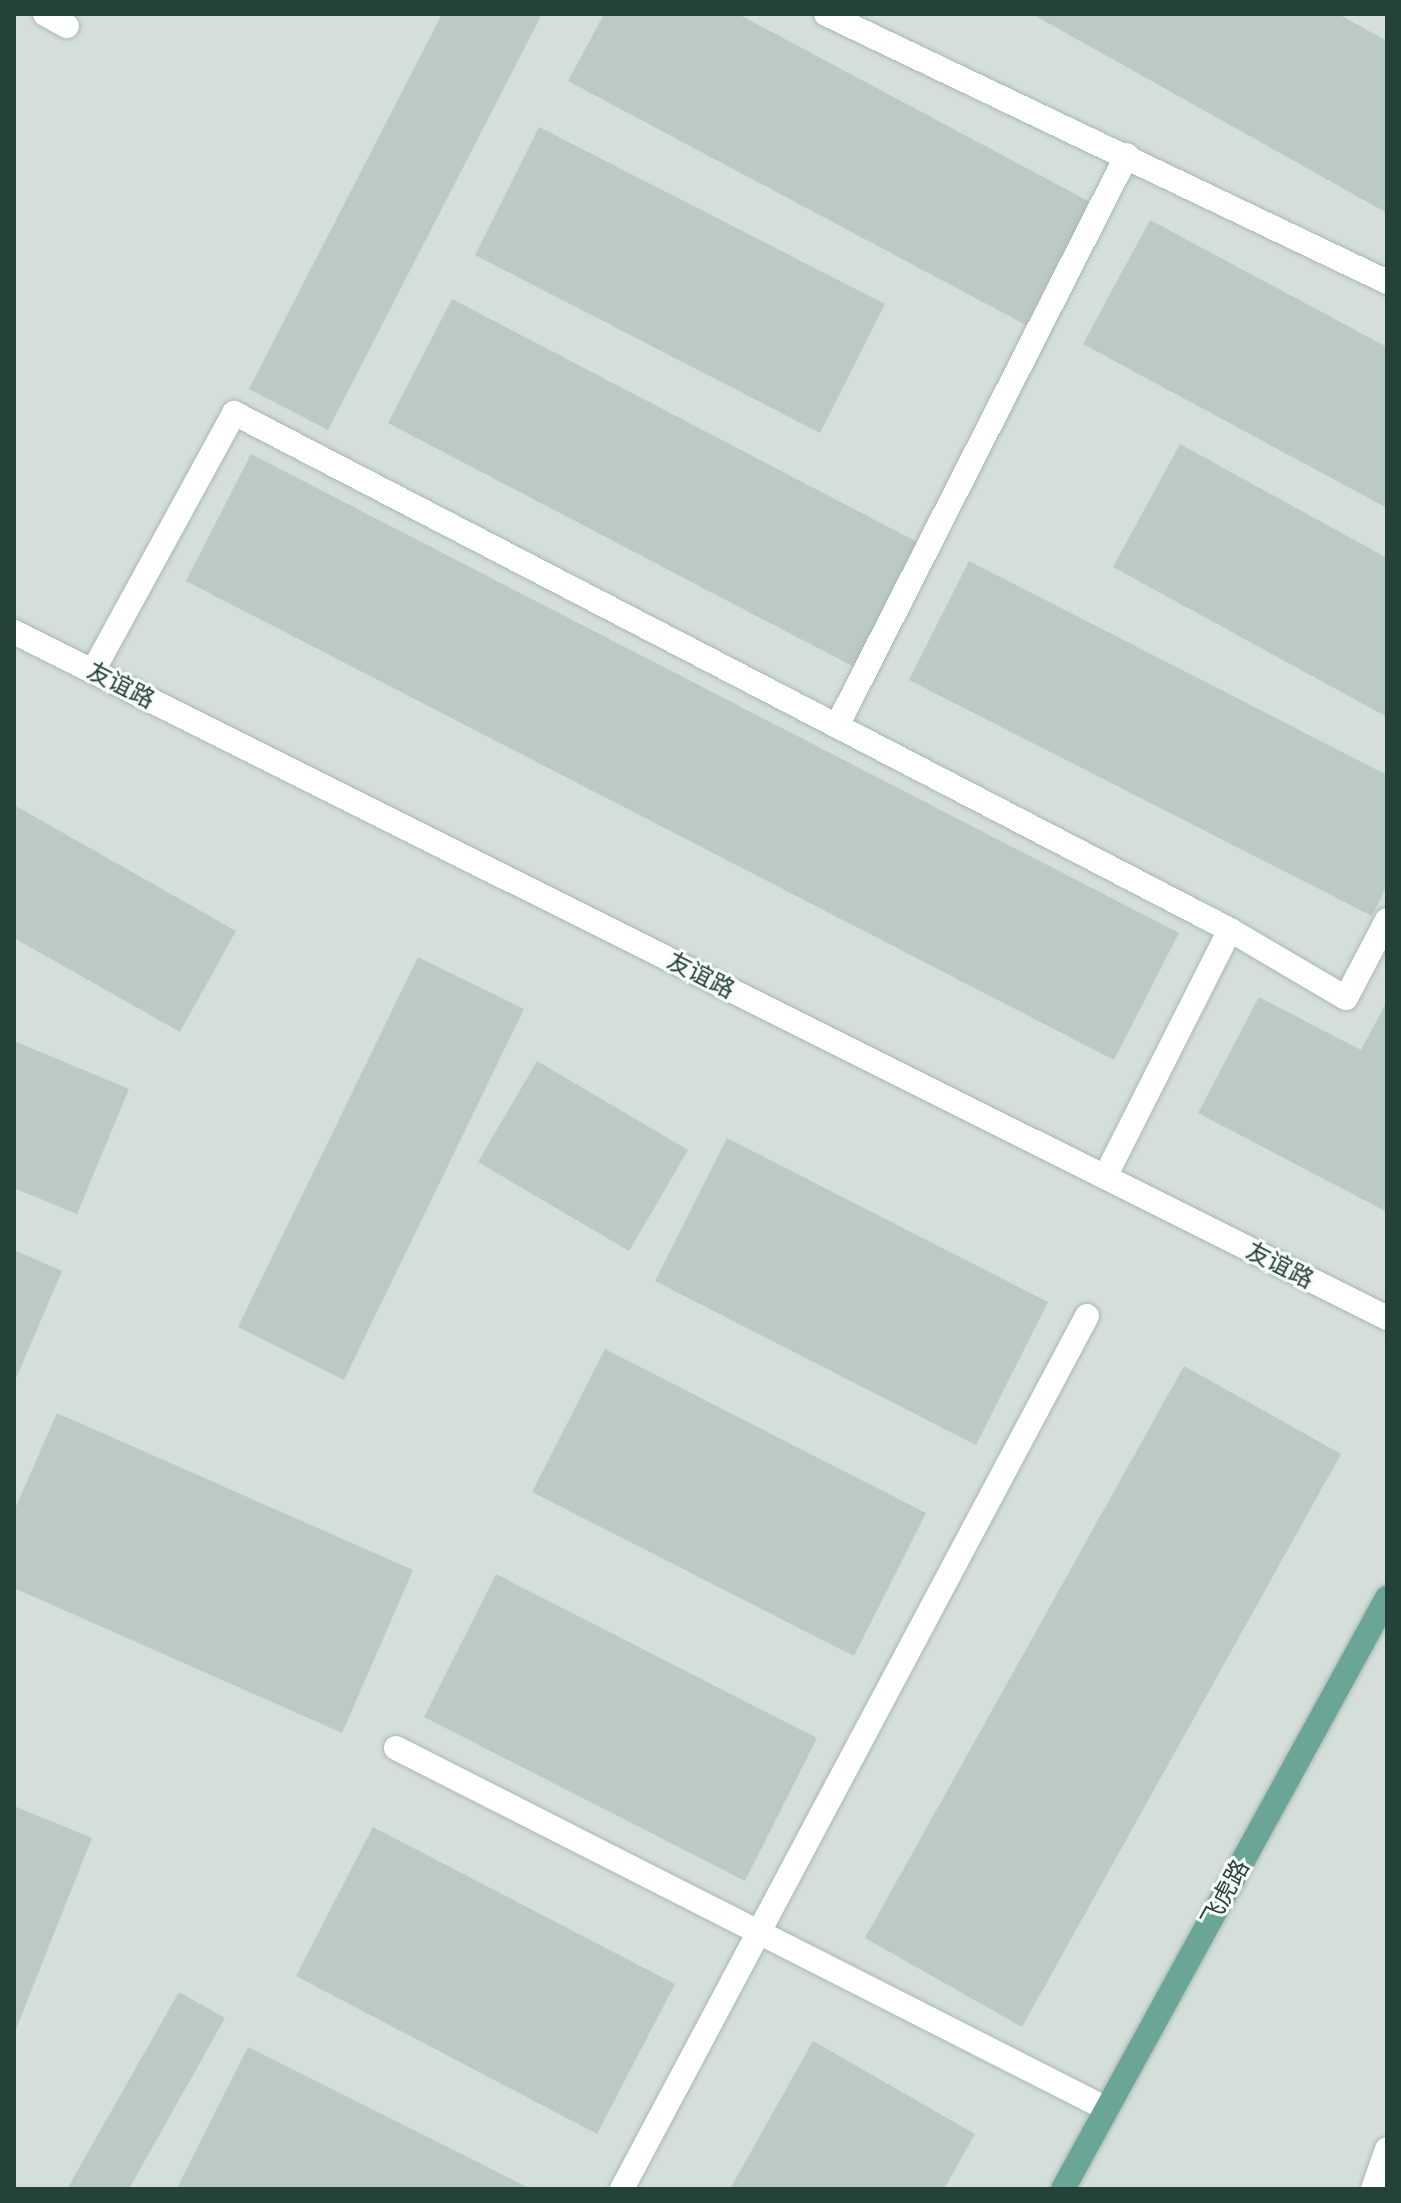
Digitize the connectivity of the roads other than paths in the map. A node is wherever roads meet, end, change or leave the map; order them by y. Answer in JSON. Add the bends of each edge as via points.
{"nodes":[{"id":1,"x":836,"y":16,"type":"edge"},
{"id":2,"x":1127,"y":155,"type":"junction"},
{"id":3,"x":1387,"y":282,"type":"edge"},
{"id":4,"x":14,"y":632,"type":"edge"},
{"id":5,"x":93,"y":671,"type":"junction"},
{"id":6,"x":838,"y":724,"type":"junction"},
{"id":7,"x":1387,"y":920,"type":"edge"},
{"id":8,"x":1230,"y":930,"type":"junction"},
{"id":9,"x":1105,"y":1177,"type":"junction"},
{"id":10,"x":1087,"y":1316,"type":"dead end"},
{"id":11,"x":1387,"y":1318,"type":"edge"},
{"id":12,"x":1387,"y":1598,"type":"edge"},
{"id":13,"x":396,"y":1748,"type":"dead end"},
{"id":14,"x":759,"y":1933,"type":"junction"},
{"id":15,"x":1107,"y":2109,"type":"junction"},
{"id":16,"x":1387,"y":2149,"type":"edge"},
{"id":17,"x":622,"y":2189,"type":"edge"},
{"id":18,"x":1063,"y":2189,"type":"edge"},
{"id":19,"x":1373,"y":2189,"type":"edge"}],
"edges":[{"from":1,"to":2,"type":"street"},
{"from":2,"to":3,"type":"street"},
{"from":2,"to":6,"type":"street"},
{"from":4,"to":5,"type":"street","name":"友谊路"},
{"from":5,"to":6,"type":"street","via":[[234,413]]},
{"from":5,"to":9,"type":"street","name":"友谊路"},
{"from":6,"to":8,"type":"street"},
{"from":7,"to":8,"type":"street","via":[[1346,998]]},
{"from":8,"to":9,"type":"street"},
{"from":9,"to":11,"type":"street","name":"友谊路"},
{"from":10,"to":14,"type":"street"},
{"from":12,"to":15,"type":"main road","name":"飞虎路"},
{"from":13,"to":14,"type":"street"},
{"from":14,"to":15,"type":"street"},
{"from":14,"to":17,"type":"street"},
{"from":15,"to":18,"type":"main road","name":"飞虎路"},
{"from":16,"to":19,"type":"street"}]}
